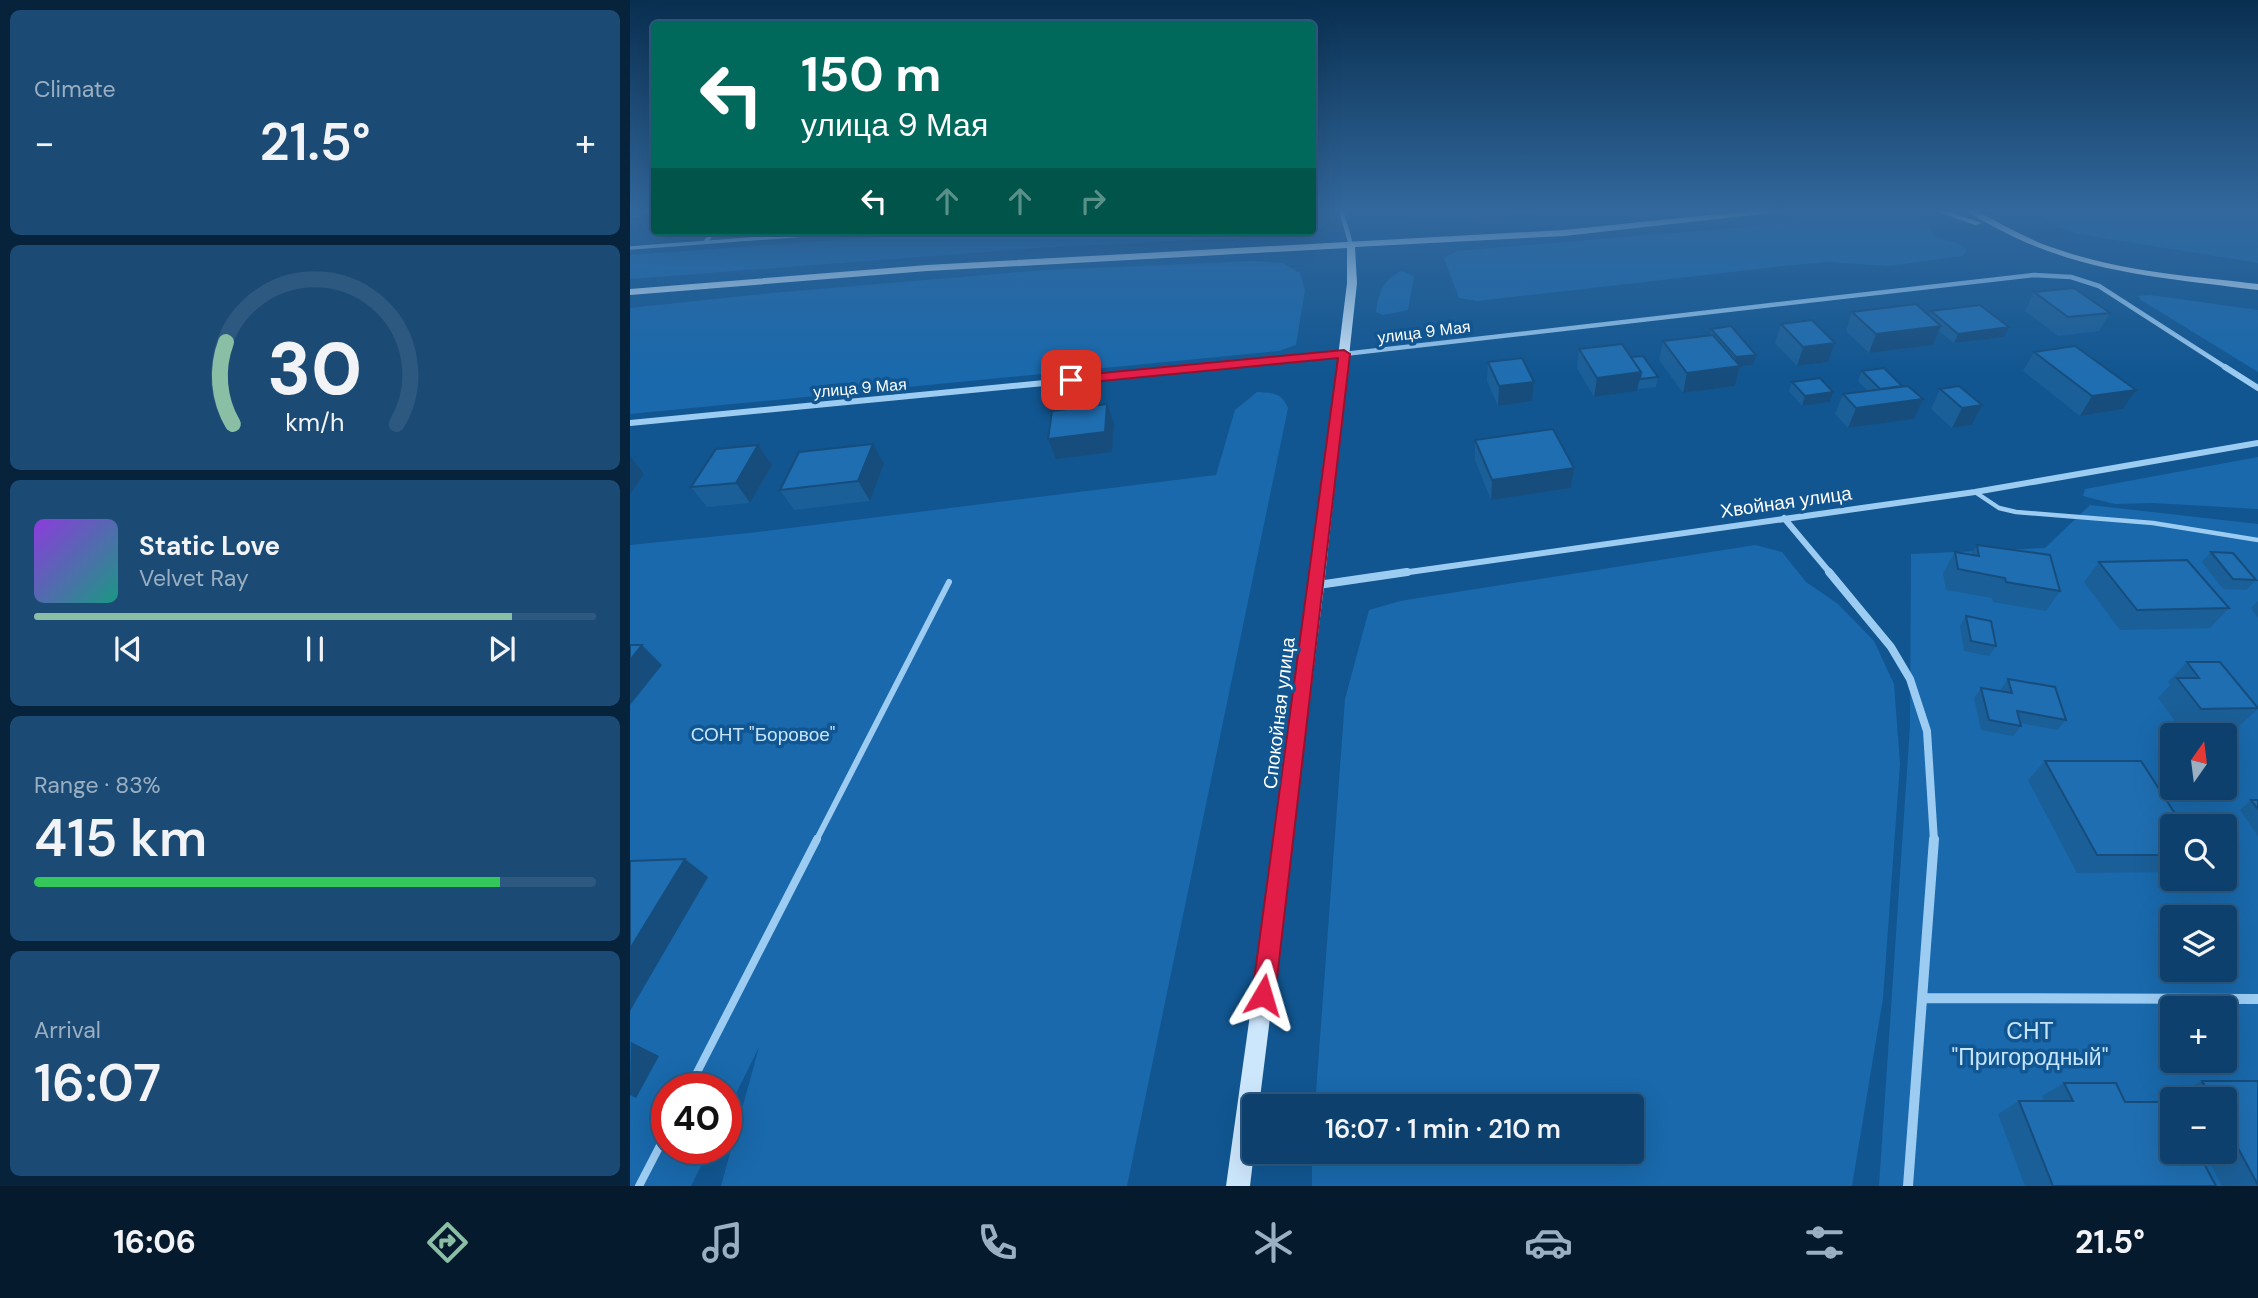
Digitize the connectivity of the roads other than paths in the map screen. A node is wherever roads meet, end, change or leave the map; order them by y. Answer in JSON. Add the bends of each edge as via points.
{"nodes":[{"id":1,"x":989,"y":265,"type":"edge"},
{"id":2,"x":1352,"y":265,"type":"edge"},
{"id":3,"x":2107,"y":265,"type":"edge"},
{"id":4,"x":2258,"y":287,"type":"edge"},
{"id":5,"x":630,"y":292,"type":"edge"},
{"id":6,"x":1344,"y":354,"type":"junction"},
{"id":7,"x":2258,"y":388,"type":"edge"},
{"id":8,"x":630,"y":422,"type":"edge"},
{"id":9,"x":2258,"y":443,"type":"edge"},
{"id":10,"x":1975,"y":492,"type":"junction"},
{"id":11,"x":1784,"y":518,"type":"junction"},
{"id":12,"x":2258,"y":540,"type":"edge"},
{"id":13,"x":949,"y":582,"type":"dead end"},
{"id":14,"x":1317,"y":586,"type":"junction"},
{"id":15,"x":1923,"y":998,"type":"junction"},
{"id":16,"x":2258,"y":999,"type":"edge"},
{"id":17,"x":697,"y":1073,"type":"edge"},
{"id":18,"x":651,"y":1163,"type":"edge"},
{"id":19,"x":639,"y":1186,"type":"edge"},
{"id":20,"x":1238,"y":1186,"type":"edge"},
{"id":21,"x":1908,"y":1186,"type":"edge"}],
"edges":[{"from":1,"to":5,"type":"main road"},
{"from":2,"to":6,"type":"main road","name":"Спокойная улица"},
{"from":3,"to":4,"type":"main road"},
{"from":6,"to":7,"type":"street","name":"улица 9 Мая","via":[[2053,275],[2099,286]]},
{"from":6,"to":8,"type":"street","name":"улица 9 Мая"},
{"from":6,"to":14,"type":"main road","name":"Спокойная улица"},
{"from":9,"to":10,"type":"street","name":"Хвойная улица"},
{"from":10,"to":11,"type":"street","name":"Хвойная улица"},
{"from":10,"to":12,"type":"lane","via":[[1999,508],[2016,512],[2153,523]]},
{"from":11,"to":14,"type":"street","name":"Хвойная улица"},
{"from":11,"to":15,"type":"street","via":[[1891,647],[1910,679],[1927,730],[1935,828]]},
{"from":13,"to":17,"type":"lane"},
{"from":14,"to":20,"type":"main road","name":"Спокойная улица"},
{"from":15,"to":16,"type":"street"},
{"from":15,"to":21,"type":"street"},
{"from":18,"to":19,"type":"lane"}]}
